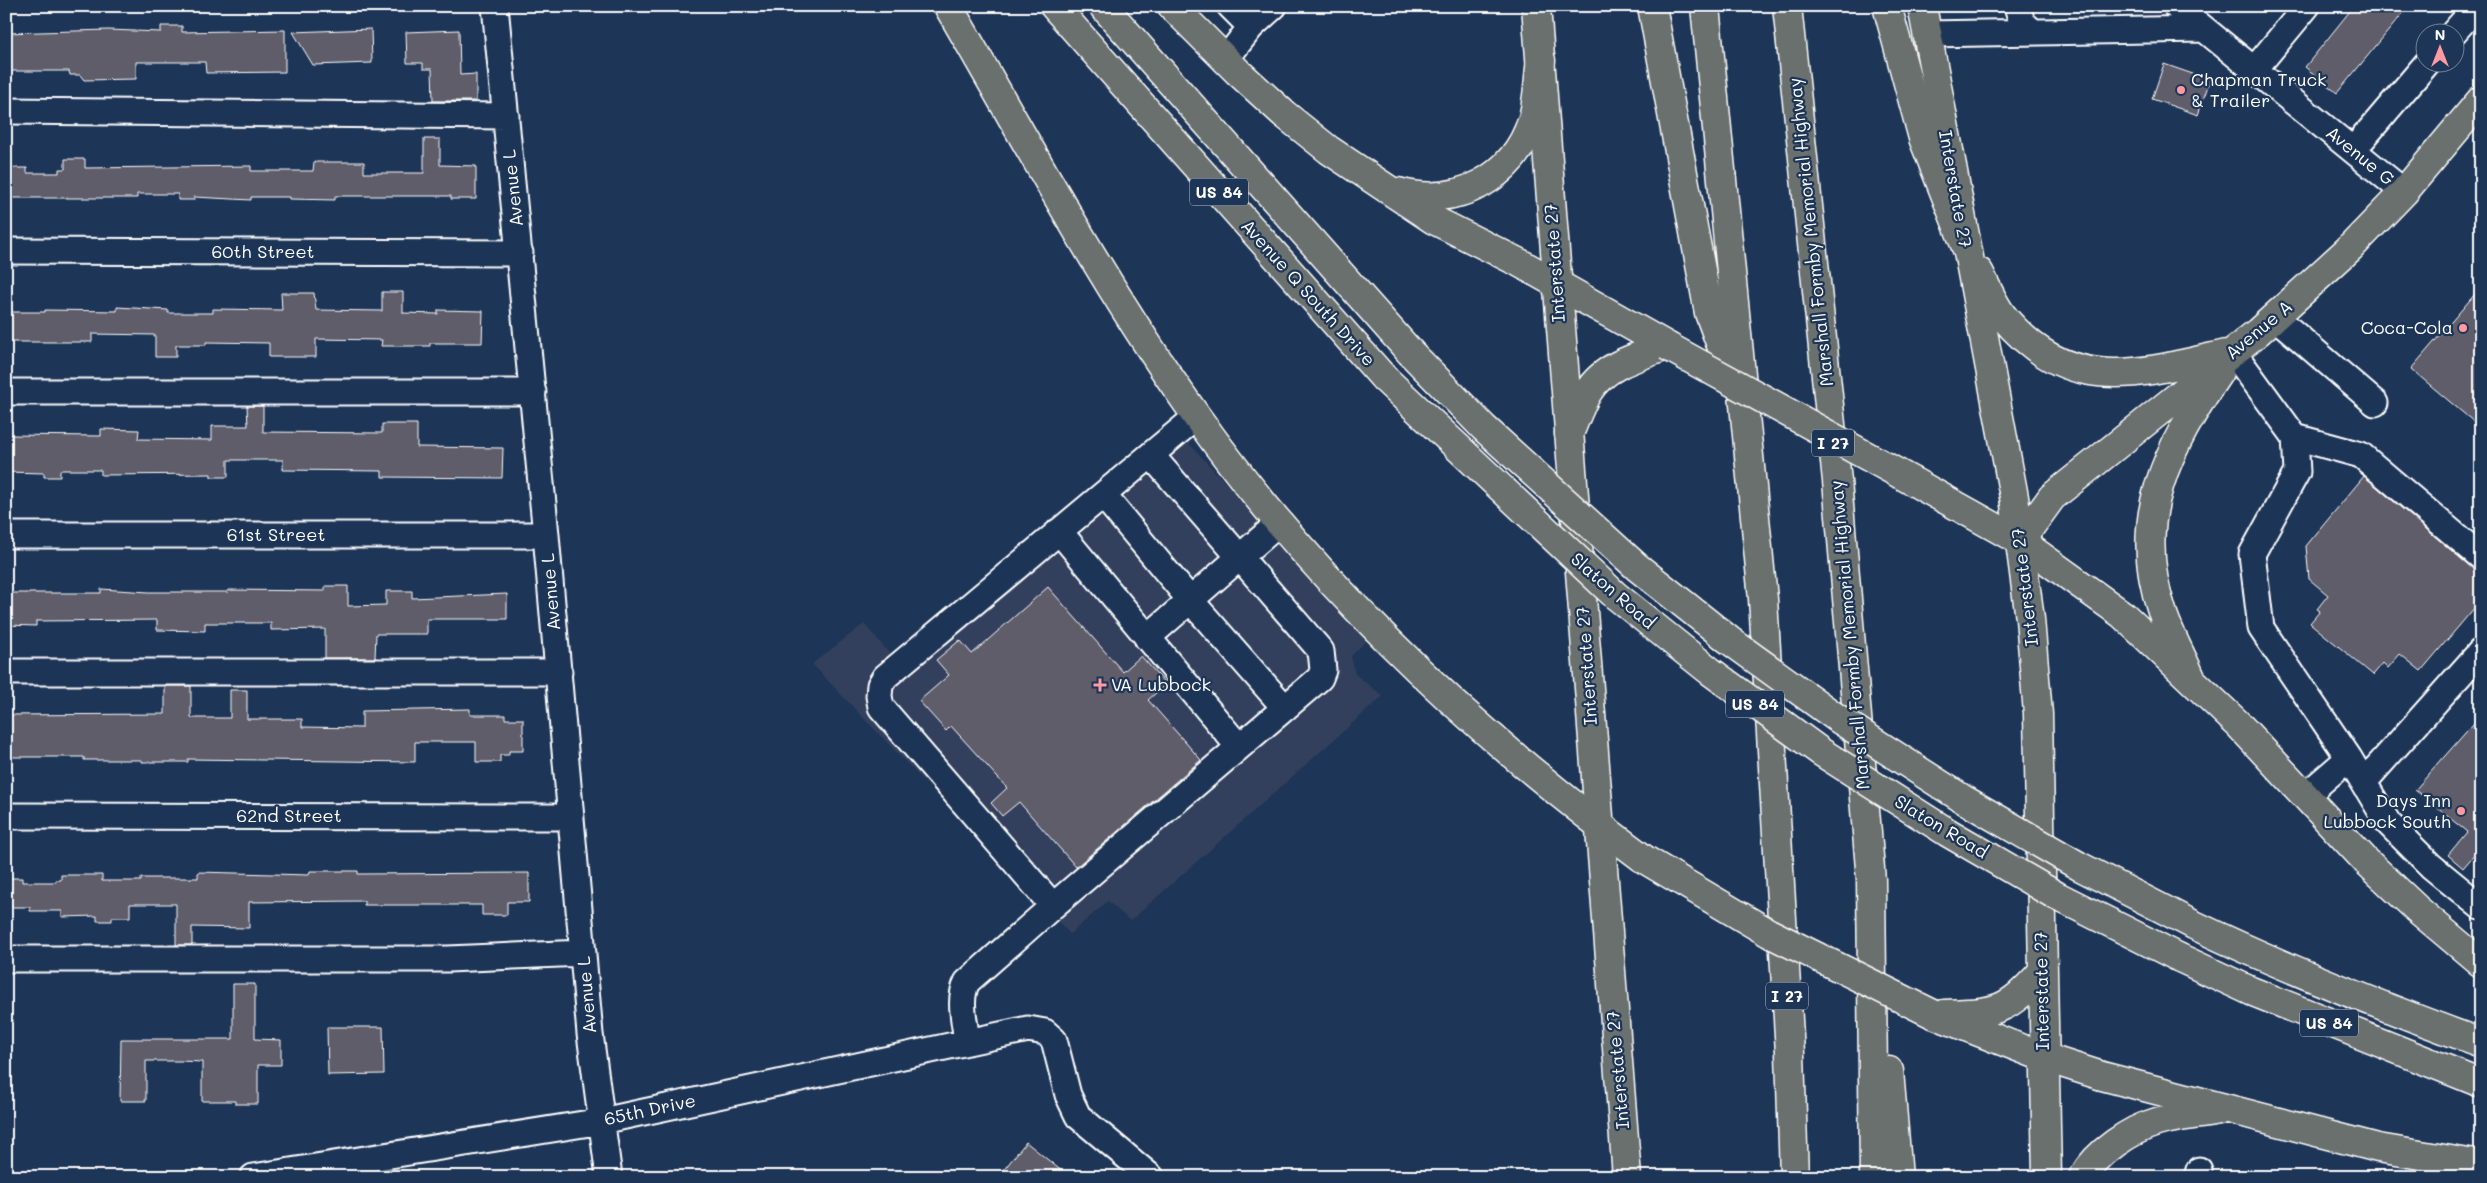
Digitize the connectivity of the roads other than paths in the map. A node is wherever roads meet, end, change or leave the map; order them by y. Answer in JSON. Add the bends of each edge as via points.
{"nodes":[{"id":1,"x":496,"y":6,"type":"edge"},
{"id":2,"x":948,"y":6,"type":"edge"},
{"id":3,"x":1054,"y":6,"type":"edge"},
{"id":4,"x":1103,"y":6,"type":"edge"},
{"id":5,"x":1172,"y":6,"type":"edge"},
{"id":6,"x":1230,"y":6,"type":"edge"},
{"id":7,"x":1274,"y":6,"type":"edge"},
{"id":8,"x":1536,"y":6,"type":"edge"},
{"id":9,"x":1652,"y":6,"type":"edge"},
{"id":10,"x":1705,"y":6,"type":"edge"},
{"id":11,"x":1787,"y":6,"type":"edge"},
{"id":12,"x":1887,"y":6,"type":"edge"},
{"id":13,"x":1922,"y":6,"type":"edge"},
{"id":14,"x":2017,"y":6,"type":"edge"},
{"id":15,"x":2176,"y":6,"type":"edge"},
{"id":16,"x":2307,"y":6,"type":"edge"},
{"id":17,"x":2476,"y":6,"type":"edge"},
{"id":18,"x":2462,"y":22,"type":"edge"},
{"id":19,"x":1251,"y":27,"type":"junction"},
{"id":20,"x":2202,"y":29,"type":"junction"},
{"id":21,"x":2033,"y":32,"type":"junction"},
{"id":22,"x":1927,"y":34,"type":"junction"},
{"id":23,"x":1225,"y":60,"type":"junction"},
{"id":24,"x":1541,"y":60,"type":"junction"},
{"id":25,"x":2254,"y":70,"type":"junction"},
{"id":26,"x":2419,"y":72,"type":"edge"},
{"id":27,"x":2481,"y":100,"type":"edge"},
{"id":28,"x":6,"y":112,"type":"edge"},
{"id":29,"x":506,"y":116,"type":"junction"},
{"id":30,"x":2353,"y":150,"type":"junction"},
{"id":31,"x":1388,"y":189,"type":"junction"},
{"id":32,"x":2404,"y":192,"type":"junction"},
{"id":33,"x":1966,"y":247,"type":"junction"},
{"id":34,"x":6,"y":251,"type":"edge"},
{"id":35,"x":520,"y":252,"type":"junction"},
{"id":36,"x":1557,"y":284,"type":"junction"},
{"id":37,"x":2276,"y":317,"type":"junction"},
{"id":38,"x":1667,"y":346,"type":"junction"},
{"id":39,"x":1410,"y":352,"type":"joint"},
{"id":40,"x":2232,"y":352,"type":"junction"},
{"id":41,"x":1384,"y":378,"type":"joint"},
{"id":42,"x":6,"y":392,"type":"edge"},
{"id":43,"x":533,"y":392,"type":"junction"},
{"id":44,"x":2375,"y":403,"type":"dead end"},
{"id":45,"x":1745,"y":409,"type":"junction"},
{"id":46,"x":1196,"y":417,"type":"junction"},
{"id":47,"x":1569,"y":434,"type":"junction"},
{"id":48,"x":2295,"y":437,"type":"junction"},
{"id":49,"x":1152,"y":455,"type":"junction"},
{"id":50,"x":1103,"y":495,"type":"junction"},
{"id":51,"x":1279,"y":523,"type":"junction"},
{"id":52,"x":1059,"y":531,"type":"junction"},
{"id":53,"x":546,"y":535,"type":"junction"},
{"id":54,"x":6,"y":536,"type":"edge"},
{"id":55,"x":2020,"y":541,"type":"junction"},
{"id":56,"x":2481,"y":557,"type":"edge"},
{"id":57,"x":1240,"y":558,"type":"junction"},
{"id":58,"x":1191,"y":601,"type":"junction"},
{"id":59,"x":1147,"y":638,"type":"junction"},
{"id":60,"x":2481,"y":651,"type":"edge"},
{"id":61,"x":6,"y":672,"type":"edge"},
{"id":62,"x":559,"y":672,"type":"junction"},
{"id":63,"x":2191,"y":678,"type":"junction"},
{"id":64,"x":1285,"y":708,"type":"junction"},
{"id":65,"x":1239,"y":747,"type":"junction"},
{"id":66,"x":2349,"y":758,"type":"junction"},
{"id":67,"x":2364,"y":782,"type":"junction"},
{"id":68,"x":2305,"y":796,"type":"junction"},
{"id":69,"x":6,"y":816,"type":"edge"},
{"id":70,"x":571,"y":817,"type":"junction"},
{"id":71,"x":1599,"y":825,"type":"junction"},
{"id":72,"x":1871,"y":880,"type":"junction"},
{"id":73,"x":1053,"y":906,"type":"junction"},
{"id":74,"x":2481,"y":907,"type":"edge"},
{"id":75,"x":2452,"y":938,"type":"junction"},
{"id":76,"x":2481,"y":952,"type":"edge"},
{"id":77,"x":583,"y":953,"type":"junction"},
{"id":78,"x":6,"y":959,"type":"edge"},
{"id":79,"x":2481,"y":963,"type":"edge"},
{"id":80,"x":2042,"y":972,"type":"junction"},
{"id":81,"x":1933,"y":1014,"type":"junction"},
{"id":82,"x":967,"y":1042,"type":"junction"},
{"id":83,"x":2481,"y":1043,"type":"edge"},
{"id":84,"x":2043,"y":1057,"type":"junction"},
{"id":85,"x":2481,"y":1082,"type":"edge"},
{"id":86,"x":2228,"y":1110,"type":"junction"},
{"id":87,"x":602,"y":1121,"type":"junction"},
{"id":88,"x":2378,"y":1148,"type":"junction"},
{"id":89,"x":2481,"y":1165,"type":"edge"},
{"id":90,"x":2449,"y":1173,"type":"edge"},
{"id":91,"x":253,"y":1177,"type":"edge"},
{"id":92,"x":609,"y":1177,"type":"edge"},
{"id":93,"x":1151,"y":1177,"type":"edge"},
{"id":94,"x":1626,"y":1177,"type":"edge"},
{"id":95,"x":1794,"y":1177,"type":"edge"},
{"id":96,"x":1874,"y":1177,"type":"edge"},
{"id":97,"x":1898,"y":1177,"type":"edge"},
{"id":98,"x":2047,"y":1177,"type":"edge"},
{"id":99,"x":2083,"y":1177,"type":"edge"},
{"id":100,"x":2474,"y":1177,"type":"edge"}],
"edges":[{"from":1,"to":29,"type":"street","name":"Avenue L"},
{"from":2,"to":46,"type":"main road","via":[[1130,320]]},
{"from":3,"to":41,"type":"main road","name":"Avenue Q South Drive","number":"US 84"},
{"from":4,"to":39,"type":"main road","name":"Avenue Q South Drive","number":"US 84"},
{"from":5,"to":23,"type":"main road"},
{"from":6,"to":19,"type":"street"},
{"from":7,"to":19,"type":"street"},
{"from":8,"to":24,"type":"main road","name":"Interstate 27"},
{"from":9,"to":45,"type":"main road","via":[[1709,313]]},
{"from":10,"to":45,"type":"main road","number":"I 27"},
{"from":11,"to":72,"type":"main road","name":"Marshall Formby Memorial Highway","number":"I 27","via":[[1837,481]]},
{"from":12,"to":33,"type":"main road","via":[[1923,138]]},
{"from":13,"to":22,"type":"main road","name":"Interstate 27"},
{"from":14,"to":21,"type":"street","via":[[2022,22]]},
{"from":15,"to":20,"type":"street","name":"Avenue G"},
{"from":16,"to":25,"type":"street"},
{"from":17,"to":18,"type":"street"},
{"from":19,"to":23,"type":"street"},
{"from":20,"to":21,"type":"street"},
{"from":20,"to":25,"type":"street","name":"Avenue G"},
{"from":21,"to":22,"type":"street"},
{"from":22,"to":33,"type":"main road","name":"Interstate 27"},
{"from":23,"to":31,"type":"main road","via":[[1329,150]]},
{"from":24,"to":31,"type":"main road","via":[[1531,125],[1513,158],[1498,173],[1465,192],[1446,196],[1411,196]]},
{"from":24,"to":36,"type":"main road","name":"Interstate 27"},
{"from":25,"to":30,"type":"street","name":"Avenue G"},
{"from":26,"to":30,"type":"street"},
{"from":27,"to":32,"type":"main road","name":"Avenue A"},
{"from":28,"to":29,"type":"street"},
{"from":29,"to":35,"type":"street","name":"Avenue L"},
{"from":30,"to":32,"type":"street","name":"Avenue G"},
{"from":31,"to":36,"type":"main road","via":[[1434,220]]},
{"from":32,"to":37,"type":"main road","name":"Avenue A"},
{"from":33,"to":40,"type":"main road","via":[[2001,314],[2026,341],[2075,367],[2104,374],[2128,374]]},
{"from":33,"to":55,"type":"main road","name":"Interstate 27"},
{"from":34,"to":35,"type":"street","name":"60th Street"},
{"from":35,"to":43,"type":"street","name":"Avenue L"},
{"from":36,"to":38,"type":"main road"},
{"from":36,"to":47,"type":"main road","name":"Interstate 27"},
{"from":37,"to":40,"type":"main road","name":"Avenue A"},
{"from":37,"to":44,"type":"street"},
{"from":38,"to":47,"type":"main road","via":[[1606,372],[1589,390]]},
{"from":38,"to":55,"type":"main road","bridge":true},
{"from":39,"to":83,"type":"main road","name":"Slaton Road","number":"US 84","bridge":true,"via":[[1484,428],[1636,567],[1729,640],[1837,718],[1963,798],[2079,866],[2194,925],[2354,996]]},
{"from":40,"to":48,"type":"street"},
{"from":40,"to":55,"type":"main road","name":"Avenue A","via":[[2052,497]]},
{"from":40,"to":63,"type":"main road","via":[[2178,437],[2164,468],[2152,518],[2151,552],[2162,612]]},
{"from":41,"to":85,"type":"main road","name":"Slaton Road","number":"US 84","bridge":true,"via":[[1615,596],[1820,752],[2031,881],[2180,958],[2251,991]]},
{"from":42,"to":43,"type":"street"},
{"from":43,"to":53,"type":"street","name":"Avenue L"},
{"from":45,"to":95,"type":"main road","number":"I 27","via":[[1771,717],[1790,1043]]},
{"from":46,"to":49,"type":"street"},
{"from":46,"to":51,"type":"main road"},
{"from":47,"to":71,"type":"main road","name":"Interstate 27"},
{"from":48,"to":56,"type":"street","via":[[2361,455]]},
{"from":48,"to":66,"type":"street","via":[[2297,472],[2252,554],[2261,628]]},
{"from":49,"to":50,"type":"street"},
{"from":49,"to":57,"type":"street"},
{"from":50,"to":52,"type":"street"},
{"from":50,"to":58,"type":"street"},
{"from":51,"to":57,"type":"street"},
{"from":51,"to":71,"type":"main road","via":[[1385,638],[1467,715]]},
{"from":52,"to":59,"type":"street"},
{"from":52,"to":73,"type":"street","via":[[885,677],[879,696],[881,707]]},
{"from":53,"to":54,"type":"street","name":"61st Street"},
{"from":53,"to":62,"type":"street","name":"Avenue L"},
{"from":55,"to":63,"type":"main road","via":[[2122,614]]},
{"from":55,"to":80,"type":"main road","name":"Interstate 27","via":[[2038,714]]},
{"from":57,"to":58,"type":"street"},
{"from":57,"to":64,"type":"street","via":[[1321,650],[1323,670],[1320,678]]},
{"from":58,"to":59,"type":"street"},
{"from":58,"to":64,"type":"street"},
{"from":59,"to":65,"type":"street"},
{"from":60,"to":67,"type":"street"},
{"from":61,"to":62,"type":"street"},
{"from":62,"to":70,"type":"street","name":"Avenue L"},
{"from":63,"to":68,"type":"main road"},
{"from":64,"to":65,"type":"street"},
{"from":65,"to":73,"type":"street"},
{"from":66,"to":67,"type":"street"},
{"from":66,"to":68,"type":"street"},
{"from":67,"to":74,"type":"street","via":[[2388,823],[2431,866]]},
{"from":68,"to":75,"type":"main road","via":[[2416,909]]},
{"from":69,"to":70,"type":"street","name":"62nd Street"},
{"from":70,"to":77,"type":"street","name":"Avenue L"},
{"from":71,"to":81,"type":"main road","bridge":true,"via":[[1644,859],[1769,933]]},
{"from":71,"to":94,"type":"main road","name":"Interstate 27"},
{"from":72,"to":96,"type":"main road","name":"Marshall Formby Memorial Highway","number":"I 27"},
{"from":72,"to":97,"type":"main road"},
{"from":73,"to":82,"type":"street","via":[[967,982],[962,1001]]},
{"from":75,"to":76,"type":"street"},
{"from":75,"to":79,"type":"main road"},
{"from":77,"to":78,"type":"street","via":[[448,960]]},
{"from":77,"to":87,"type":"street","name":"Avenue L"},
{"from":80,"to":81,"type":"main road","via":[[2018,998],[1991,1012]]},
{"from":80,"to":84,"type":"main road","name":"Interstate 27"},
{"from":81,"to":84,"type":"main road"},
{"from":82,"to":87,"type":"street","name":"65th Drive"},
{"from":82,"to":93,"type":"street","name":"65th Drive","via":[[1028,1029],[1045,1032],[1054,1040],[1068,1095],[1078,1116]]},
{"from":84,"to":86,"type":"main road"},
{"from":84,"to":98,"type":"main road","name":"Interstate 27"},
{"from":86,"to":88,"type":"main road"},
{"from":86,"to":99,"type":"main road","via":[[2157,1122],[2142,1128],[2106,1151]]},
{"from":87,"to":91,"type":"street","name":"65th Drive"},
{"from":87,"to":92,"type":"street","name":"Avenue L"},
{"from":88,"to":89,"type":"main road"},
{"from":88,"to":90,"type":"street"},
{"from":90,"to":100,"type":"street"}]}
